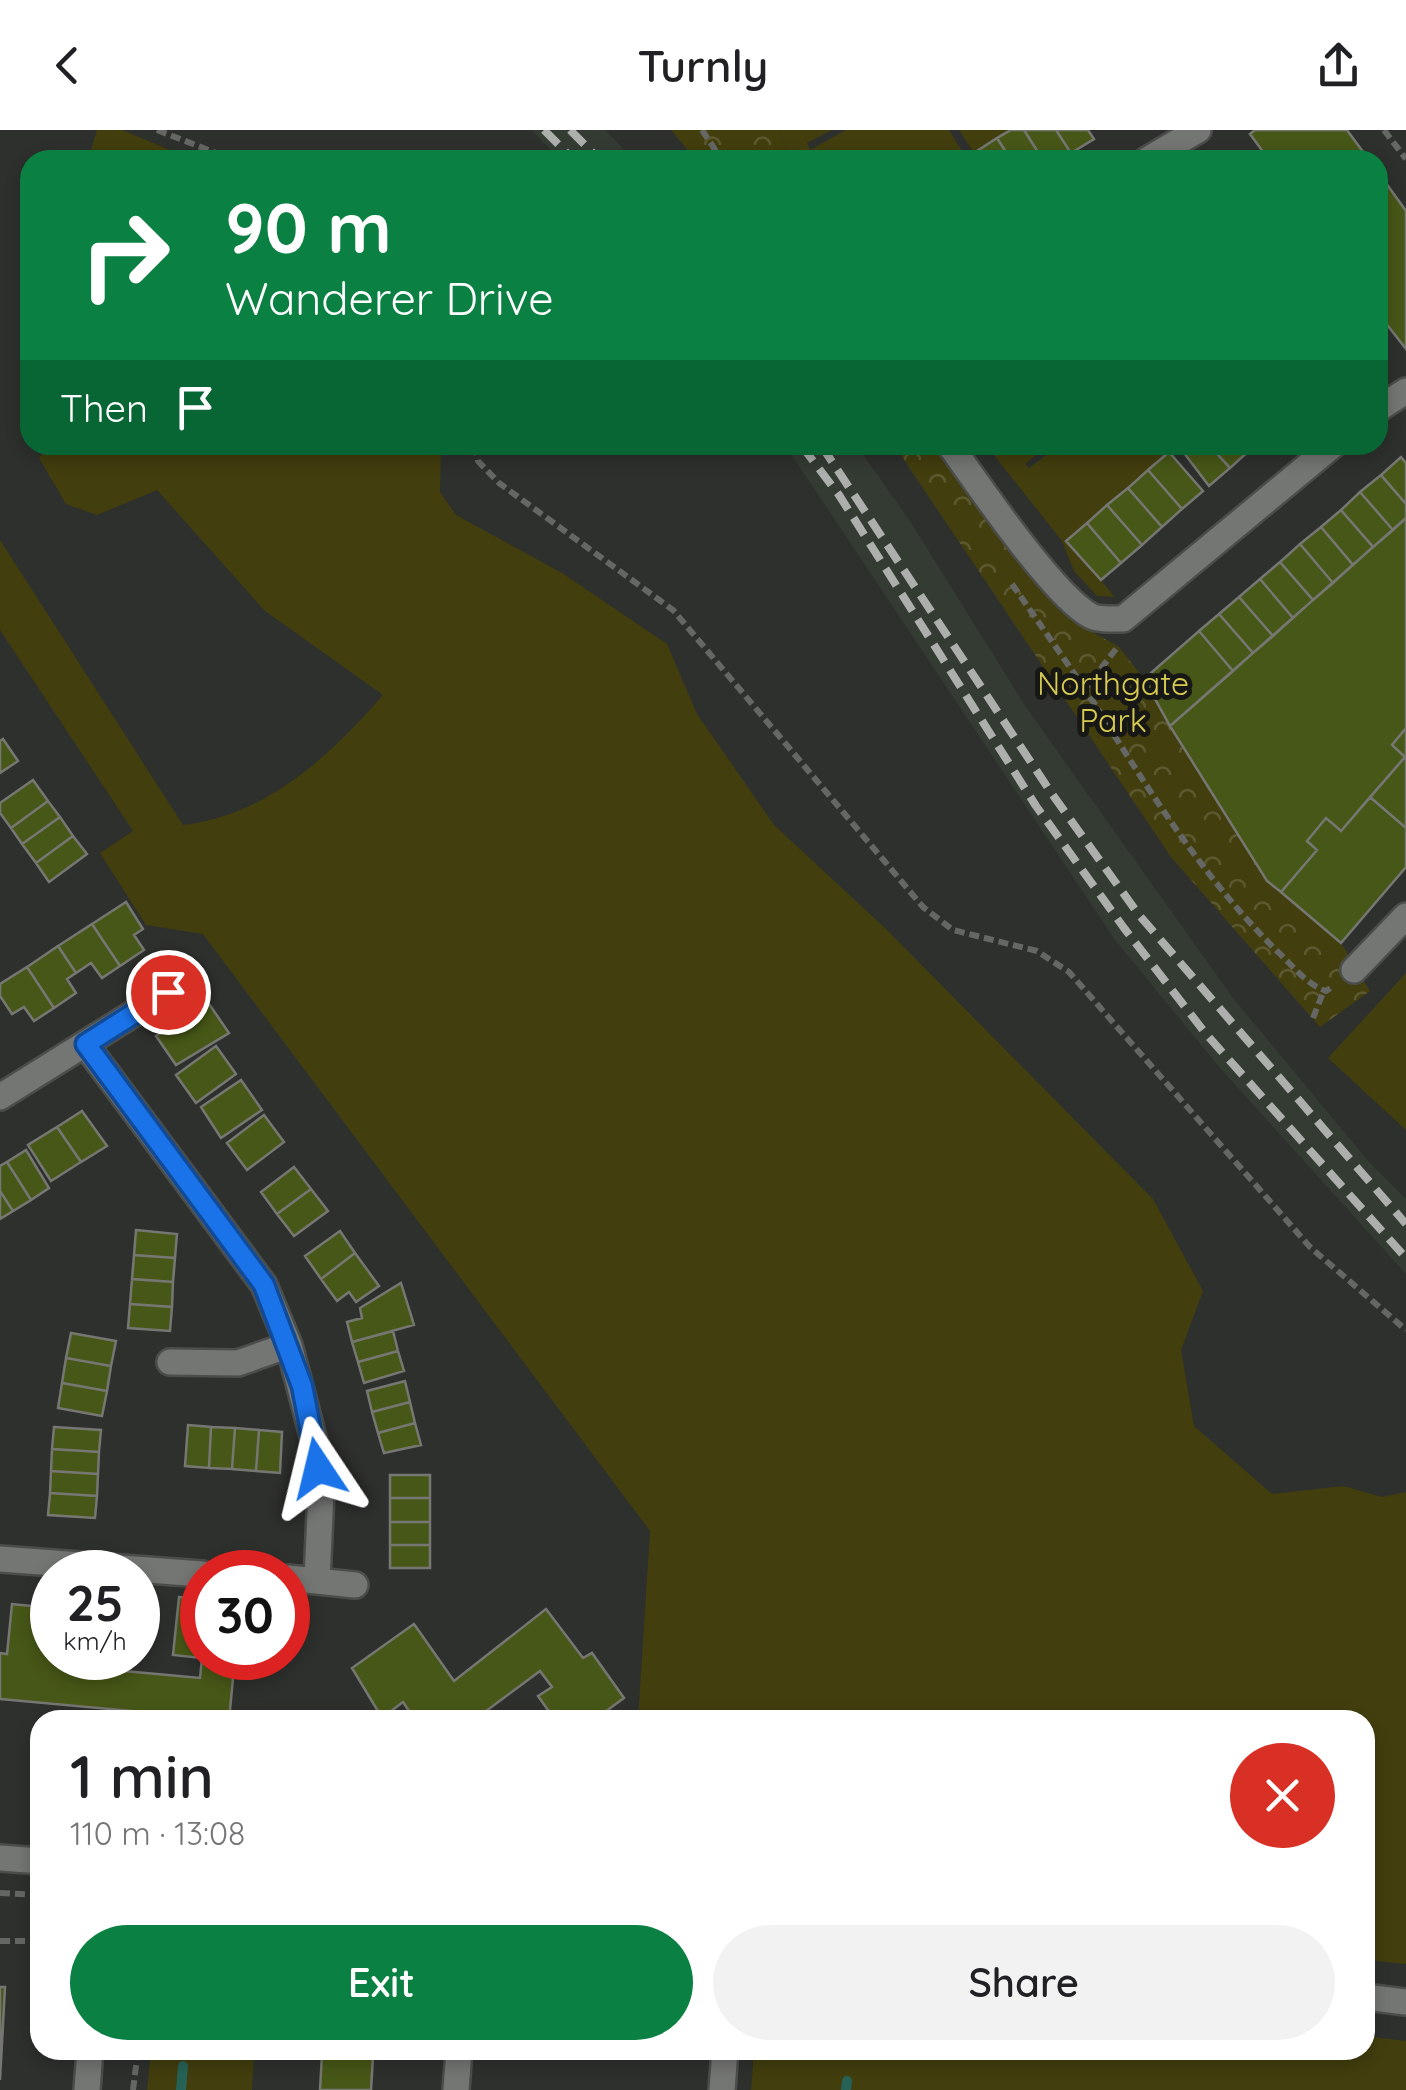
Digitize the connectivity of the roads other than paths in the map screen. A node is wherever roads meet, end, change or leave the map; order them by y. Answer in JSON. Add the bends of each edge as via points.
{"nodes":[{"id":1,"x":1198,"y":130,"type":"edge"},
{"id":2,"x":1163,"y":150,"type":"edge"},
{"id":3,"x":957,"y":455,"type":"edge"},
{"id":4,"x":1321,"y":455,"type":"edge"},
{"id":5,"x":1406,"y":916,"type":"edge"},
{"id":6,"x":1354,"y":970,"type":"road end"},
{"id":7,"x":168,"y":992,"type":"dead end"},
{"id":8,"x":86,"y":1044,"type":"junction"},
{"id":9,"x":0,"y":1098,"type":"edge"},
{"id":10,"x":289,"y":1344,"type":"junction"},
{"id":11,"x":170,"y":1362,"type":"dead end"},
{"id":12,"x":0,"y":1559,"type":"edge"},
{"id":13,"x":180,"y":1572,"type":"edge"},
{"id":14,"x":310,"y":1580,"type":"edge"},
{"id":15,"x":317,"y":1580,"type":"junction"},
{"id":16,"x":355,"y":1585,"type":"dead end"},
{"id":17,"x":0,"y":1858,"type":"edge"},
{"id":18,"x":30,"y":1860,"type":"edge"},
{"id":19,"x":1375,"y":1998,"type":"edge"},
{"id":20,"x":1406,"y":2002,"type":"edge"},
{"id":21,"x":89,"y":2060,"type":"edge"},
{"id":22,"x":458,"y":2060,"type":"edge"},
{"id":23,"x":724,"y":2060,"type":"edge"},
{"id":24,"x":87,"y":2090,"type":"edge"},
{"id":25,"x":456,"y":2090,"type":"edge"},
{"id":26,"x":722,"y":2090,"type":"edge"}],
"edges":[{"from":1,"to":2,"type":"street"},
{"from":3,"to":4,"type":"street","via":[[1071,598],[1093,617],[1122,619]]},
{"from":5,"to":6,"type":"street"},
{"from":7,"to":8,"type":"street"},
{"from":8,"to":9,"type":"street"},
{"from":8,"to":10,"type":"street","via":[[264,1285]]},
{"from":10,"to":11,"type":"street","via":[[238,1363]]},
{"from":10,"to":15,"type":"street","via":[[317,1460]]},
{"from":12,"to":13,"type":"street"},
{"from":14,"to":15,"type":"street"},
{"from":15,"to":16,"type":"street"},
{"from":17,"to":18,"type":"street"},
{"from":19,"to":20,"type":"street"},
{"from":21,"to":24,"type":"street"},
{"from":22,"to":25,"type":"street"},
{"from":23,"to":26,"type":"street"}]}
